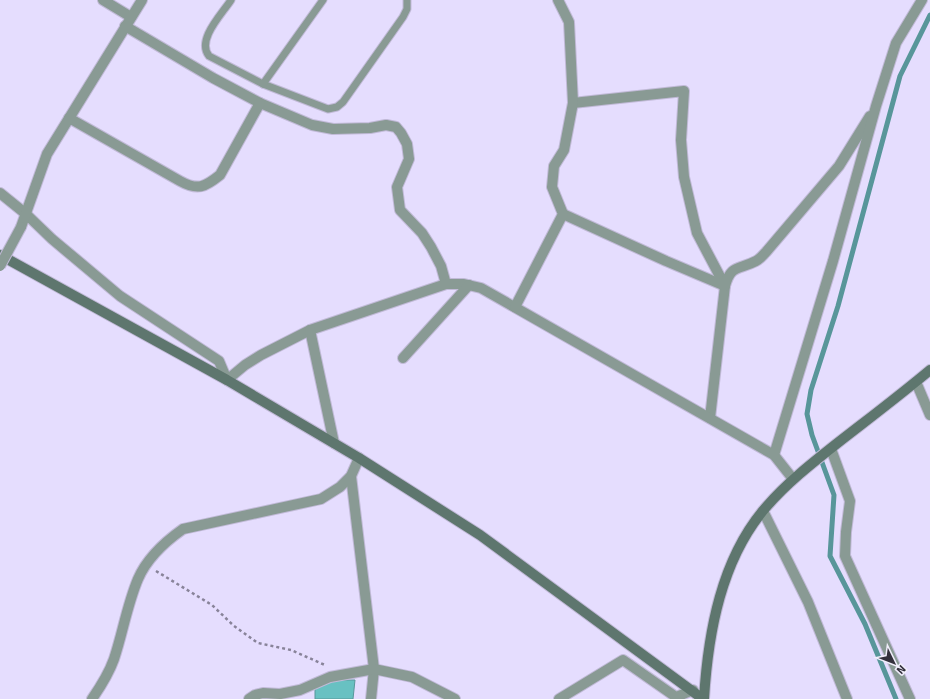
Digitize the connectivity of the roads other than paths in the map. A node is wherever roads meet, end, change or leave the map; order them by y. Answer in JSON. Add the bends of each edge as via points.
{"nodes":[{"id":1,"x":103,"y":0,"type":"edge"},
{"id":2,"x":142,"y":0,"type":"edge"},
{"id":3,"x":231,"y":0,"type":"edge"},
{"id":4,"x":322,"y":0,"type":"edge"},
{"id":5,"x":407,"y":0,"type":"edge"},
{"id":6,"x":558,"y":0,"type":"edge"},
{"id":7,"x":922,"y":0,"type":"edge"},
{"id":8,"x":128,"y":22,"type":"junction"},
{"id":9,"x":263,"y":84,"type":"junction"},
{"id":10,"x":260,"y":103,"type":"junction"},
{"id":11,"x":574,"y":103,"type":"junction"},
{"id":12,"x":876,"y":106,"type":"junction"},
{"id":13,"x":69,"y":118,"type":"junction"},
{"id":14,"x":0,"y":193,"type":"edge"},
{"id":15,"x":26,"y":214,"type":"junction"},
{"id":16,"x":563,"y":214,"type":"junction"},
{"id":17,"x":0,"y":255,"type":"edge"},
{"id":18,"x":0,"y":266,"type":"edge"},
{"id":19,"x":446,"y":284,"type":"junction"},
{"id":20,"x":469,"y":285,"type":"junction"},
{"id":21,"x":725,"y":286,"type":"junction"},
{"id":22,"x":515,"y":307,"type":"junction"},
{"id":23,"x":310,"y":330,"type":"junction"},
{"id":24,"x":403,"y":358,"type":"dead end"},
{"id":25,"x":930,"y":370,"type":"edge"},
{"id":26,"x":227,"y":380,"type":"junction"},
{"id":27,"x":916,"y":382,"type":"junction"},
{"id":28,"x":930,"y":415,"type":"edge"},
{"id":29,"x":710,"y":418,"type":"junction"},
{"id":30,"x":334,"y":443,"type":"junction"},
{"id":31,"x":830,"y":449,"type":"junction"},
{"id":32,"x":774,"y":455,"type":"junction"},
{"id":33,"x":359,"y":458,"type":"junction"},
{"id":34,"x":351,"y":476,"type":"junction"},
{"id":35,"x":793,"y":479,"type":"junction"},
{"id":36,"x":763,"y":511,"type":"junction"},
{"id":37,"x":374,"y":669,"type":"junction"},
{"id":38,"x":692,"y":690,"type":"junction"},
{"id":39,"x":92,"y":699,"type":"edge"},
{"id":40,"x":249,"y":699,"type":"edge"},
{"id":41,"x":372,"y":699,"type":"edge"},
{"id":42,"x":455,"y":699,"type":"edge"},
{"id":43,"x":560,"y":699,"type":"edge"},
{"id":44,"x":704,"y":699,"type":"edge"},
{"id":45,"x":847,"y":699,"type":"edge"},
{"id":46,"x":910,"y":699,"type":"edge"}],
"edges":[{"from":1,"to":8,"type":"street"},
{"from":2,"to":8,"type":"street"},
{"from":3,"to":9,"type":"lane","via":[[206,37],[206,52],[209,56]]},
{"from":4,"to":9,"type":"lane"},
{"from":5,"to":9,"type":"lane","via":[[407,9],[403,17],[337,107],[328,109]]},
{"from":6,"to":11,"type":"street","via":[[569,22]]},
{"from":7,"to":12,"type":"street","via":[[896,43]]},
{"from":8,"to":10,"type":"street","via":[[213,78]]},
{"from":8,"to":13,"type":"street"},
{"from":10,"to":13,"type":"street","via":[[220,175],[198,188],[190,187]]},
{"from":10,"to":19,"type":"street","via":[[312,124],[332,129],[386,125],[396,127],[408,144],[409,159],[397,188],[400,210],[431,247],[441,266]]},
{"from":11,"to":16,"type":"street","via":[[564,150],[554,166],[552,187]]},
{"from":11,"to":21,"type":"street","via":[[684,91],[681,140],[684,177],[697,233]]},
{"from":12,"to":21,"type":"street","via":[[839,166],[766,252],[758,260],[735,268],[728,275]]},
{"from":12,"to":32,"type":"street"},
{"from":13,"to":15,"type":"street","via":[[47,154]]},
{"from":14,"to":15,"type":"street"},
{"from":15,"to":18,"type":"street","bridge":true},
{"from":15,"to":26,"type":"street","via":[[120,296],[219,361]]},
{"from":16,"to":21,"type":"street"},
{"from":16,"to":22,"type":"street"},
{"from":17,"to":26,"type":"street"},
{"from":19,"to":20,"type":"street"},
{"from":19,"to":23,"type":"street"},
{"from":20,"to":22,"type":"street","via":[[481,288]]},
{"from":20,"to":24,"type":"street"},
{"from":21,"to":29,"type":"street"},
{"from":22,"to":29,"type":"street"},
{"from":23,"to":26,"type":"street","via":[[261,355]]},
{"from":23,"to":30,"type":"street"},
{"from":25,"to":27,"type":"street"},
{"from":26,"to":30,"type":"street"},
{"from":27,"to":28,"type":"street"},
{"from":27,"to":31,"type":"street"},
{"from":29,"to":32,"type":"street"},
{"from":30,"to":33,"type":"street"},
{"from":31,"to":35,"type":"street"},
{"from":31,"to":46,"type":"street","via":[[850,501],[845,556]]},
{"from":32,"to":35,"type":"street"},
{"from":33,"to":34,"type":"street"},
{"from":33,"to":38,"type":"street","via":[[480,535]]},
{"from":34,"to":37,"type":"street"},
{"from":34,"to":39,"type":"street","via":[[340,487],[321,499],[183,529],[167,541],[146,565],[139,578],[114,659]]},
{"from":35,"to":36,"type":"street"},
{"from":36,"to":44,"type":"street","via":[[745,537],[727,575],[710,640]]},
{"from":36,"to":45,"type":"street","via":[[808,602]]},
{"from":37,"to":40,"type":"street","via":[[330,677],[300,690],[280,694],[263,693]]},
{"from":37,"to":41,"type":"street"},
{"from":37,"to":42,"type":"street","via":[[412,676]]},
{"from":38,"to":43,"type":"street","via":[[676,697],[623,660]]},
{"from":38,"to":44,"type":"street"}]}
